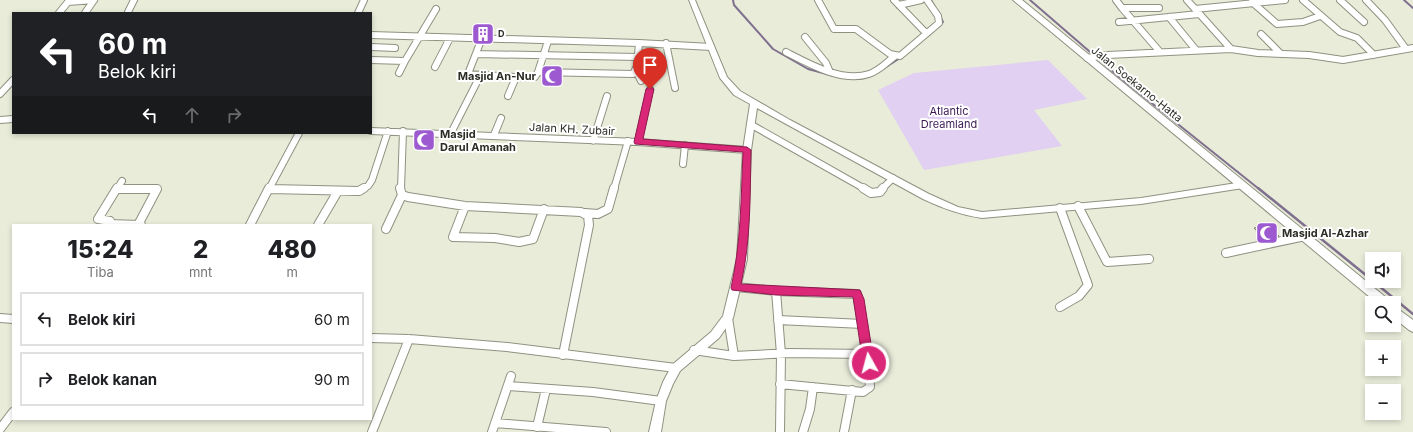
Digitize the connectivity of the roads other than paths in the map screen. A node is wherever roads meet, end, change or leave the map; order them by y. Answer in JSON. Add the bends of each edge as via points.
{"nodes":[{"id":1,"x":83,"y":0,"type":"edge"},
{"id":2,"x":94,"y":0,"type":"edge"},
{"id":3,"x":134,"y":0,"type":"edge"},
{"id":4,"x":364,"y":0,"type":"edge"},
{"id":5,"x":692,"y":0,"type":"edge"},
{"id":6,"x":818,"y":0,"type":"edge"},
{"id":7,"x":894,"y":0,"type":"edge"},
{"id":8,"x":922,"y":0,"type":"edge"},
{"id":9,"x":927,"y":0,"type":"edge"},
{"id":10,"x":1017,"y":0,"type":"edge"},
{"id":11,"x":1116,"y":0,"type":"edge"},
{"id":12,"x":1187,"y":0,"type":"edge"},
{"id":13,"x":1285,"y":0,"type":"edge"},
{"id":14,"x":1303,"y":0,"type":"edge"},
{"id":15,"x":1340,"y":0,"type":"edge"},
{"id":16,"x":1366,"y":0,"type":"edge"},
{"id":17,"x":1252,"y":2,"type":"edge"},
{"id":18,"x":899,"y":5,"type":"junction"},
{"id":19,"x":1122,"y":8,"type":"junction"},
{"id":20,"x":1160,"y":8,"type":"dead end"},
{"id":21,"x":436,"y":9,"type":"dead end"},
{"id":22,"x":60,"y":12,"type":"edge"},
{"id":23,"x":86,"y":12,"type":"edge"},
{"id":24,"x":128,"y":12,"type":"edge"},
{"id":25,"x":358,"y":12,"type":"edge"},
{"id":26,"x":1197,"y":12,"type":"junction"},
{"id":27,"x":1320,"y":16,"type":"junction"},
{"id":28,"x":1169,"y":17,"type":"junction"},
{"id":29,"x":1132,"y":21,"type":"junction"},
{"id":30,"x":1119,"y":22,"type":"dead end"},
{"id":31,"x":1364,"y":22,"type":"dead end"},
{"id":32,"x":926,"y":33,"type":"junction"},
{"id":33,"x":372,"y":34,"type":"edge"},
{"id":34,"x":1261,"y":34,"type":"dead end"},
{"id":35,"x":419,"y":37,"type":"junction"},
{"id":36,"x":805,"y":37,"type":"dead end"},
{"id":37,"x":450,"y":38,"type":"junction"},
{"id":38,"x":482,"y":38,"type":"junction"},
{"id":39,"x":548,"y":41,"type":"junction"},
{"id":40,"x":639,"y":43,"type":"junction"},
{"id":41,"x":666,"y":44,"type":"junction"},
{"id":42,"x":372,"y":47,"type":"edge"},
{"id":43,"x":711,"y":47,"type":"junction"},
{"id":44,"x":395,"y":48,"type":"dead end"},
{"id":45,"x":1413,"y":48,"type":"edge"},
{"id":46,"x":1231,"y":49,"type":"junction"},
{"id":47,"x":1406,"y":49,"type":"junction"},
{"id":48,"x":1196,"y":50,"type":"junction"},
{"id":49,"x":786,"y":52,"type":"dead end"},
{"id":50,"x":1160,"y":52,"type":"junction"},
{"id":51,"x":476,"y":54,"type":"junction"},
{"id":52,"x":1281,"y":54,"type":"junction"},
{"id":53,"x":544,"y":55,"type":"junction"},
{"id":54,"x":1374,"y":55,"type":"junction"},
{"id":55,"x":895,"y":56,"type":"junction"},
{"id":56,"x":638,"y":57,"type":"junction"},
{"id":57,"x":1089,"y":58,"type":"junction"},
{"id":58,"x":372,"y":60,"type":"edge"},
{"id":59,"x":405,"y":60,"type":"junction"},
{"id":60,"x":435,"y":67,"type":"dead end"},
{"id":61,"x":829,"y":70,"type":"junction"},
{"id":62,"x":636,"y":71,"type":"junction"},
{"id":63,"x":538,"y":72,"type":"junction"},
{"id":64,"x":399,"y":73,"type":"dead end"},
{"id":65,"x":480,"y":76,"type":"junction"},
{"id":66,"x":516,"y":77,"type":"junction"},
{"id":67,"x":641,"y":80,"type":"dead end"},
{"id":68,"x":12,"y":81,"type":"edge"},
{"id":69,"x":675,"y":88,"type":"dead end"},
{"id":70,"x":650,"y":89,"type":"dead end"},
{"id":71,"x":0,"y":94,"type":"edge"},
{"id":72,"x":508,"y":96,"type":"dead end"},
{"id":73,"x":607,"y":96,"type":"dead end"},
{"id":74,"x":754,"y":104,"type":"junction"},
{"id":75,"x":501,"y":118,"type":"dead end"},
{"id":76,"x":0,"y":120,"type":"edge"},
{"id":77,"x":12,"y":120,"type":"edge"},
{"id":78,"x":750,"y":124,"type":"junction"},
{"id":79,"x":372,"y":131,"type":"edge"},
{"id":80,"x":388,"y":131,"type":"junction"},
{"id":81,"x":403,"y":131,"type":"junction"},
{"id":82,"x":451,"y":133,"type":"junction"},
{"id":83,"x":298,"y":134,"type":"edge"},
{"id":84,"x":494,"y":135,"type":"junction"},
{"id":85,"x":593,"y":140,"type":"junction"},
{"id":86,"x":628,"y":141,"type":"junction"},
{"id":87,"x":638,"y":142,"type":"junction"},
{"id":88,"x":685,"y":145,"type":"junction"},
{"id":89,"x":747,"y":150,"type":"junction"},
{"id":90,"x":683,"y":164,"type":"dead end"},
{"id":91,"x":893,"y":178,"type":"junction"},
{"id":92,"x":122,"y":181,"type":"dead end"},
{"id":93,"x":1243,"y":185,"type":"junction"},
{"id":94,"x":117,"y":189,"type":"junction"},
{"id":95,"x":270,"y":189,"type":"junction"},
{"id":96,"x":338,"y":191,"type":"junction"},
{"id":97,"x":402,"y":195,"type":"junction"},
{"id":98,"x":465,"y":206,"type":"junction"},
{"id":99,"x":1078,"y":206,"type":"junction"},
{"id":100,"x":1060,"y":208,"type":"junction"},
{"id":101,"x":544,"y":209,"type":"junction"},
{"id":102,"x":585,"y":213,"type":"junction"},
{"id":103,"x":107,"y":224,"type":"edge"},
{"id":104,"x":139,"y":224,"type":"edge"},
{"id":105,"x":251,"y":224,"type":"edge"},
{"id":106,"x":319,"y":224,"type":"edge"},
{"id":107,"x":386,"y":229,"type":"dead end"},
{"id":108,"x":1304,"y":236,"type":"junction"},
{"id":109,"x":1226,"y":253,"type":"dead end"},
{"id":110,"x":1149,"y":259,"type":"dead end"},
{"id":111,"x":736,"y":288,"type":"junction"},
{"id":112,"x":776,"y":291,"type":"junction"},
{"id":113,"x":1377,"y":296,"type":"edge"},
{"id":114,"x":1060,"y":307,"type":"dead end"},
{"id":115,"x":1401,"y":317,"type":"edge"},
{"id":116,"x":0,"y":318,"type":"edge"},
{"id":117,"x":728,"y":318,"type":"junction"},
{"id":118,"x":12,"y":319,"type":"edge"},
{"id":119,"x":778,"y":320,"type":"junction"},
{"id":120,"x":863,"y":324,"type":"junction"},
{"id":121,"x":1413,"y":327,"type":"edge"},
{"id":122,"x":372,"y":338,"type":"edge"},
{"id":123,"x":409,"y":339,"type":"junction"},
{"id":124,"x":694,"y":350,"type":"junction"},
{"id":125,"x":781,"y":354,"type":"junction"},
{"id":126,"x":868,"y":354,"type":"junction"},
{"id":127,"x":563,"y":355,"type":"junction"},
{"id":128,"x":734,"y":356,"type":"junction"},
{"id":129,"x":676,"y":368,"type":"junction"},
{"id":130,"x":511,"y":376,"type":"dead end"},
{"id":131,"x":780,"y":384,"type":"junction"},
{"id":132,"x":508,"y":386,"type":"junction"},
{"id":133,"x":813,"y":387,"type":"junction"},
{"id":134,"x":546,"y":389,"type":"junction"},
{"id":135,"x":852,"y":390,"type":"junction"},
{"id":136,"x":661,"y":401,"type":"junction"},
{"id":137,"x":12,"y":413,"type":"edge"},
{"id":138,"x":495,"y":423,"type":"junction"},
{"id":139,"x":537,"y":427,"type":"junction"},
{"id":140,"x":0,"y":429,"type":"edge"},
{"id":141,"x":372,"y":432,"type":"edge"},
{"id":142,"x":492,"y":432,"type":"edge"},
{"id":143,"x":606,"y":432,"type":"edge"},
{"id":144,"x":655,"y":432,"type":"edge"},
{"id":145,"x":780,"y":432,"type":"edge"},
{"id":146,"x":803,"y":432,"type":"edge"},
{"id":147,"x":844,"y":432,"type":"edge"}],
"edges":[{"from":1,"to":2,"type":"street"},
{"from":1,"to":22,"type":"street","via":[[67,2]]},
{"from":2,"to":23,"type":"street"},
{"from":3,"to":24,"type":"street"},
{"from":4,"to":25,"type":"street"},
{"from":5,"to":43,"type":"street"},
{"from":6,"to":55,"type":"street","via":[[834,29],[856,29]]},
{"from":7,"to":18,"type":"street"},
{"from":8,"to":18,"type":"street"},
{"from":9,"to":32,"type":"street","via":[[939,21]]},
{"from":10,"to":57,"type":"main road","name":"Jalan Soekarno-Hatta"},
{"from":11,"to":19,"type":"street"},
{"from":12,"to":26,"type":"street"},
{"from":13,"to":17,"type":"street"},
{"from":14,"to":27,"type":"street"},
{"from":15,"to":31,"type":"street"},
{"from":16,"to":47,"type":"street","via":[[1385,20]]},
{"from":17,"to":26,"type":"street"},
{"from":17,"to":27,"type":"street","via":[[1280,25],[1303,22]]},
{"from":18,"to":32,"type":"street"},
{"from":19,"to":20,"type":"street"},
{"from":19,"to":29,"type":"street"},
{"from":21,"to":35,"type":"street"},
{"from":26,"to":28,"type":"street"},
{"from":26,"to":46,"type":"street"},
{"from":27,"to":54,"type":"street","via":[[1340,32],[1357,38]]},
{"from":28,"to":29,"type":"street"},
{"from":28,"to":48,"type":"street"},
{"from":29,"to":30,"type":"street"},
{"from":29,"to":50,"type":"street"},
{"from":32,"to":55,"type":"street","via":[[900,56]]},
{"from":33,"to":35,"type":"street"},
{"from":34,"to":52,"type":"street"},
{"from":35,"to":37,"type":"street"},
{"from":35,"to":59,"type":"street"},
{"from":36,"to":61,"type":"street"},
{"from":37,"to":38,"type":"street"},
{"from":37,"to":60,"type":"street"},
{"from":38,"to":39,"type":"street"},
{"from":38,"to":51,"type":"street"},
{"from":39,"to":40,"type":"street"},
{"from":39,"to":53,"type":"street"},
{"from":40,"to":41,"type":"street"},
{"from":40,"to":56,"type":"street"},
{"from":41,"to":43,"type":"street"},
{"from":41,"to":69,"type":"street"},
{"from":42,"to":44,"type":"street"},
{"from":43,"to":74,"type":"street","via":[[727,82],[737,93]]},
{"from":45,"to":47,"type":"street"},
{"from":46,"to":48,"type":"street"},
{"from":46,"to":52,"type":"street"},
{"from":47,"to":54,"type":"street"},
{"from":48,"to":50,"type":"street"},
{"from":49,"to":61,"type":"street","via":[[814,67]]},
{"from":50,"to":57,"type":"street"},
{"from":51,"to":53,"type":"street"},
{"from":51,"to":65,"type":"street","via":[[468,74]]},
{"from":52,"to":54,"type":"street","via":[[1343,60]]},
{"from":53,"to":56,"type":"street"},
{"from":53,"to":63,"type":"street"},
{"from":55,"to":61,"type":"street","via":[[865,76]]},
{"from":56,"to":62,"type":"street"},
{"from":57,"to":93,"type":"main road","name":"Jalan Soekarno-Hatta"},
{"from":58,"to":59,"type":"street"},
{"from":59,"to":64,"type":"street"},
{"from":62,"to":63,"type":"street","via":[[630,74]]},
{"from":62,"to":67,"type":"street"},
{"from":63,"to":66,"type":"street","via":[[534,78]]},
{"from":65,"to":66,"type":"street"},
{"from":65,"to":82,"type":"street"},
{"from":66,"to":72,"type":"street"},
{"from":68,"to":71,"type":"street"},
{"from":70,"to":87,"type":"street"},
{"from":73,"to":85,"type":"street"},
{"from":74,"to":78,"type":"street"},
{"from":74,"to":91,"type":"street"},
{"from":75,"to":84,"type":"street"},
{"from":76,"to":77,"type":"street"},
{"from":78,"to":89,"type":"street"},
{"from":78,"to":91,"type":"street","via":[[870,193],[880,192]]},
{"from":79,"to":80,"type":"street","name":"Jalan KH. Zubair"},
{"from":80,"to":81,"type":"street","name":"Jalan KH. Zubair"},
{"from":80,"to":96,"type":"street","via":[[368,186],[359,191]]},
{"from":81,"to":82,"type":"street","name":"Jalan KH. Zubair"},
{"from":81,"to":97,"type":"street","via":[[400,187]]},
{"from":82,"to":84,"type":"street","name":"Jalan KH. Zubair"},
{"from":83,"to":95,"type":"street"},
{"from":84,"to":85,"type":"street","name":"Jalan KH. Zubair"},
{"from":85,"to":86,"type":"street","name":"Jalan KH. Zubair"},
{"from":86,"to":87,"type":"street","name":"Jalan KH. Zubair"},
{"from":86,"to":102,"type":"street","via":[[608,209],[598,214]]},
{"from":87,"to":88,"type":"street","name":"Jalan KH. Zubair"},
{"from":88,"to":89,"type":"street","name":"Jalan KH. Zubair"},
{"from":88,"to":90,"type":"street"},
{"from":89,"to":111,"type":"street","via":[[743,248]]},
{"from":91,"to":100,"type":"street","via":[[946,205],[974,214]]},
{"from":92,"to":94,"type":"street"},
{"from":93,"to":99,"type":"street","via":[[1141,201]]},
{"from":93,"to":108,"type":"main road","name":"Jalan Soekarno-Hatta"},
{"from":94,"to":103,"type":"street","via":[[98,219],[110,221]]},
{"from":94,"to":104,"type":"street","via":[[157,189]]},
{"from":95,"to":96,"type":"street"},
{"from":95,"to":105,"type":"street"},
{"from":96,"to":106,"type":"street"},
{"from":97,"to":98,"type":"street"},
{"from":97,"to":107,"type":"street"},
{"from":98,"to":101,"type":"street"},
{"from":98,"to":101,"type":"street","via":[[453,237],[527,241],[532,239]]},
{"from":99,"to":100,"type":"street"},
{"from":99,"to":110,"type":"street","via":[[1107,262]]},
{"from":100,"to":114,"type":"street","via":[[1088,284],[1079,296]]},
{"from":101,"to":102,"type":"street"},
{"from":102,"to":127,"type":"street","via":[[589,218],[588,225]]},
{"from":108,"to":109,"type":"street"},
{"from":108,"to":113,"type":"main road","name":"Jalan Soekarno-Hatta"},
{"from":111,"to":112,"type":"street"},
{"from":111,"to":117,"type":"street"},
{"from":112,"to":119,"type":"street"},
{"from":112,"to":120,"type":"street","via":[[855,293],[860,299]]},
{"from":115,"to":121,"type":"main road"},
{"from":116,"to":118,"type":"street"},
{"from":117,"to":124,"type":"street","via":[[715,335]]},
{"from":117,"to":128,"type":"street"},
{"from":119,"to":120,"type":"street"},
{"from":119,"to":125,"type":"street"},
{"from":120,"to":126,"type":"street"},
{"from":122,"to":123,"type":"street"},
{"from":123,"to":127,"type":"street","via":[[507,347]]},
{"from":123,"to":141,"type":"street"},
{"from":124,"to":128,"type":"street"},
{"from":124,"to":129,"type":"street"},
{"from":125,"to":126,"type":"street"},
{"from":125,"to":128,"type":"street"},
{"from":125,"to":131,"type":"street"},
{"from":126,"to":135,"type":"street","via":[[870,387],[862,392]]},
{"from":127,"to":129,"type":"street"},
{"from":129,"to":136,"type":"street"},
{"from":130,"to":132,"type":"street"},
{"from":131,"to":133,"type":"street"},
{"from":131,"to":145,"type":"street"},
{"from":132,"to":134,"type":"street"},
{"from":132,"to":138,"type":"street"},
{"from":133,"to":135,"type":"street"},
{"from":133,"to":146,"type":"street"},
{"from":134,"to":136,"type":"street"},
{"from":134,"to":139,"type":"street"},
{"from":135,"to":147,"type":"street"},
{"from":136,"to":144,"type":"street"},
{"from":137,"to":140,"type":"street"},
{"from":138,"to":139,"type":"street"},
{"from":138,"to":142,"type":"street"},
{"from":139,"to":143,"type":"street"}]}
